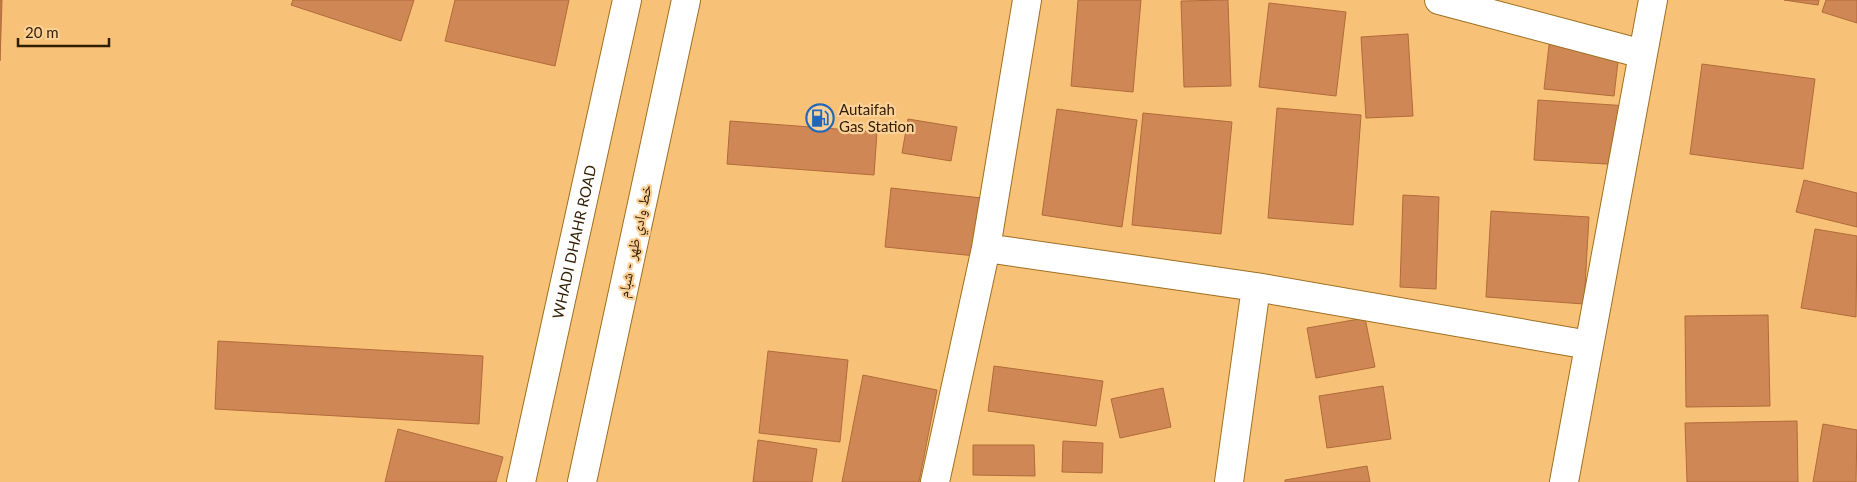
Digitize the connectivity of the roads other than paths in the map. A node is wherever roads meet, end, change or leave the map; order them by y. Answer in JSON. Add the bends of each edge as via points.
{"nodes":[{"id":1,"x":627,"y":0,"type":"edge"},
{"id":2,"x":686,"y":0,"type":"edge"},
{"id":3,"x":1027,"y":0,"type":"edge"},
{"id":4,"x":1439,"y":0,"type":"edge"},
{"id":5,"x":1653,"y":0,"type":"edge"},
{"id":6,"x":1643,"y":54,"type":"junction"},
{"id":7,"x":986,"y":248,"type":"junction"},
{"id":8,"x":1256,"y":287,"type":"junction"},
{"id":9,"x":1590,"y":345,"type":"junction"},
{"id":10,"x":521,"y":482,"type":"edge"},
{"id":11,"x":582,"y":482,"type":"edge"},
{"id":12,"x":935,"y":482,"type":"edge"},
{"id":13,"x":1229,"y":482,"type":"edge"},
{"id":14,"x":1564,"y":482,"type":"edge"}],
"edges":[{"from":1,"to":10,"type":"street","name":"WHADI DHAHR ROAD"},
{"from":2,"to":11,"type":"street","name":"خط وادي ظهر - شبام"},
{"from":3,"to":7,"type":"street"},
{"from":4,"to":6,"type":"street"},
{"from":5,"to":6,"type":"street"},
{"from":6,"to":9,"type":"street"},
{"from":7,"to":8,"type":"street"},
{"from":7,"to":12,"type":"street"},
{"from":8,"to":9,"type":"street"},
{"from":8,"to":13,"type":"street"},
{"from":9,"to":14,"type":"street"}]}
